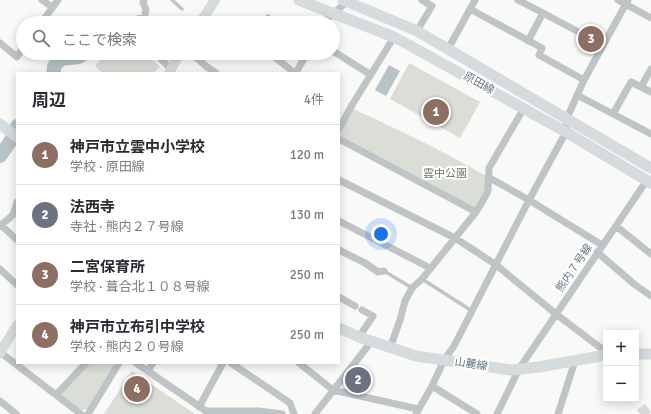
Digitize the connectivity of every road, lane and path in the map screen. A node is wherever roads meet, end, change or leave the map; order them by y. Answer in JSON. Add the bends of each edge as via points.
{"nodes":[{"id":1,"x":42,"y":0,"type":"edge"},
{"id":2,"x":58,"y":0,"type":"edge"},
{"id":3,"x":144,"y":0,"type":"edge"},
{"id":4,"x":172,"y":0,"type":"edge"},
{"id":5,"x":215,"y":0,"type":"edge"},
{"id":6,"x":299,"y":0,"type":"edge"},
{"id":7,"x":422,"y":0,"type":"edge"},
{"id":8,"x":475,"y":0,"type":"edge"},
{"id":9,"x":518,"y":0,"type":"edge"},
{"id":10,"x":618,"y":0,"type":"edge"},
{"id":11,"x":346,"y":1,"type":"edge"},
{"id":12,"x":627,"y":2,"type":"edge"},
{"id":13,"x":52,"y":8,"type":"junction"},
{"id":14,"x":182,"y":9,"type":"dead end"},
{"id":15,"x":470,"y":9,"type":"junction"},
{"id":16,"x":542,"y":13,"type":"junction"},
{"id":17,"x":334,"y":14,"type":"junction"},
{"id":18,"x":48,"y":16,"type":"edge"},
{"id":19,"x":144,"y":16,"type":"edge"},
{"id":20,"x":205,"y":16,"type":"edge"},
{"id":21,"x":331,"y":16,"type":"edge"},
{"id":22,"x":339,"y":16,"type":"edge"},
{"id":23,"x":340,"y":16,"type":"edge"},
{"id":24,"x":651,"y":18,"type":"edge"},
{"id":25,"x":418,"y":31,"type":"junction"},
{"id":26,"x":394,"y":37,"type":"junction"},
{"id":27,"x":528,"y":41,"type":"junction"},
{"id":28,"x":0,"y":43,"type":"edge"},
{"id":29,"x":603,"y":46,"type":"junction"},
{"id":30,"x":448,"y":49,"type":"junction"},
{"id":31,"x":340,"y":55,"type":"edge"},
{"id":32,"x":16,"y":56,"type":"edge"},
{"id":33,"x":161,"y":60,"type":"edge"},
{"id":34,"x":176,"y":60,"type":"edge"},
{"id":35,"x":199,"y":60,"type":"edge"},
{"id":36,"x":278,"y":60,"type":"edge"},
{"id":37,"x":303,"y":60,"type":"edge"},
{"id":38,"x":651,"y":69,"type":"edge"},
{"id":39,"x":170,"y":71,"type":"edge"},
{"id":40,"x":214,"y":72,"type":"edge"},
{"id":41,"x":294,"y":72,"type":"edge"},
{"id":42,"x":296,"y":72,"type":"edge"},
{"id":43,"x":371,"y":75,"type":"junction"},
{"id":44,"x":584,"y":80,"type":"junction"},
{"id":45,"x":641,"y":87,"type":"junction"},
{"id":46,"x":651,"y":92,"type":"edge"},
{"id":47,"x":578,"y":95,"type":"junction"},
{"id":48,"x":524,"y":108,"type":"junction"},
{"id":49,"x":613,"y":114,"type":"junction"},
{"id":50,"x":567,"y":118,"type":"junction"},
{"id":51,"x":3,"y":126,"type":"edge"},
{"id":52,"x":340,"y":127,"type":"edge"},
{"id":53,"x":566,"y":132,"type":"junction"},
{"id":54,"x":651,"y":134,"type":"edge"},
{"id":55,"x":16,"y":136,"type":"edge"},
{"id":56,"x":340,"y":140,"type":"edge"},
{"id":57,"x":651,"y":168,"type":"edge"},
{"id":58,"x":488,"y":177,"type":"junction"},
{"id":59,"x":340,"y":180,"type":"edge"},
{"id":60,"x":649,"y":182,"type":"edge"},
{"id":61,"x":529,"y":200,"type":"junction"},
{"id":62,"x":16,"y":205,"type":"edge"},
{"id":63,"x":476,"y":212,"type":"junction"},
{"id":64,"x":340,"y":222,"type":"edge"},
{"id":65,"x":1,"y":226,"type":"edge"},
{"id":66,"x":616,"y":226,"type":"junction"},
{"id":67,"x":455,"y":238,"type":"junction"},
{"id":68,"x":16,"y":239,"type":"edge"},
{"id":69,"x":602,"y":246,"type":"junction"},
{"id":70,"x":340,"y":250,"type":"edge"},
{"id":71,"x":598,"y":252,"type":"junction"},
{"id":72,"x":651,"y":254,"type":"edge"},
{"id":73,"x":495,"y":264,"type":"junction"},
{"id":74,"x":430,"y":268,"type":"junction"},
{"id":75,"x":0,"y":269,"type":"edge"},
{"id":76,"x":384,"y":271,"type":"joint"},
{"id":77,"x":422,"y":279,"type":"junction"},
{"id":78,"x":16,"y":284,"type":"edge"},
{"id":79,"x":412,"y":288,"type":"junction"},
{"id":80,"x":651,"y":296,"type":"edge"},
{"id":81,"x":340,"y":298,"type":"edge"},
{"id":82,"x":355,"y":306,"type":"dead end"},
{"id":83,"x":362,"y":310,"type":"dead end"},
{"id":84,"x":472,"y":310,"type":"junction"},
{"id":85,"x":556,"y":314,"type":"junction"},
{"id":86,"x":16,"y":327,"type":"edge"},
{"id":87,"x":340,"y":329,"type":"edge"},
{"id":88,"x":359,"y":337,"type":"junction"},
{"id":89,"x":371,"y":342,"type":"junction"},
{"id":90,"x":390,"y":348,"type":"junction"},
{"id":91,"x":603,"y":350,"type":"edge"},
{"id":92,"x":0,"y":352,"type":"edge"},
{"id":93,"x":639,"y":354,"type":"edge"},
{"id":94,"x":651,"y":354,"type":"edge"},
{"id":95,"x":603,"y":356,"type":"edge"},
{"id":96,"x":444,"y":360,"type":"junction"},
{"id":97,"x":575,"y":361,"type":"junction"},
{"id":98,"x":85,"y":364,"type":"edge"},
{"id":99,"x":118,"y":364,"type":"edge"},
{"id":100,"x":138,"y":364,"type":"edge"},
{"id":101,"x":152,"y":364,"type":"edge"},
{"id":102,"x":222,"y":364,"type":"edge"},
{"id":103,"x":232,"y":364,"type":"edge"},
{"id":104,"x":302,"y":364,"type":"edge"},
{"id":105,"x":519,"y":370,"type":"junction"},
{"id":106,"x":148,"y":371,"type":"junction"},
{"id":107,"x":432,"y":386,"type":"junction"},
{"id":108,"x":333,"y":390,"type":"junction"},
{"id":109,"x":56,"y":395,"type":"junction"},
{"id":110,"x":0,"y":401,"type":"edge"},
{"id":111,"x":199,"y":407,"type":"junction"},
{"id":112,"x":258,"y":412,"type":"edge"},
{"id":113,"x":417,"y":412,"type":"edge"},
{"id":114,"x":16,"y":414,"type":"edge"},
{"id":115,"x":81,"y":414,"type":"edge"},
{"id":116,"x":88,"y":414,"type":"edge"},
{"id":117,"x":282,"y":414,"type":"edge"},
{"id":118,"x":294,"y":414,"type":"edge"},
{"id":119,"x":315,"y":414,"type":"edge"},
{"id":120,"x":477,"y":414,"type":"edge"},
{"id":121,"x":496,"y":414,"type":"edge"},
{"id":122,"x":558,"y":414,"type":"edge"}],
"edges":[{"from":1,"to":13,"type":"street"},
{"from":2,"to":13,"type":"street"},
{"from":3,"to":19,"type":"street"},
{"from":4,"to":14,"type":"lane"},
{"from":5,"to":20,"type":"street"},
{"from":6,"to":17,"type":"main road","name":"原田線"},
{"from":7,"to":25,"type":"street","via":[[432,6]]},
{"from":8,"to":15,"type":"street"},
{"from":9,"to":16,"type":"street"},
{"from":10,"to":12,"type":"street"},
{"from":11,"to":17,"type":"street"},
{"from":11,"to":25,"type":"main road","name":"原田線"},
{"from":12,"to":24,"type":"street"},
{"from":12,"to":29,"type":"street"},
{"from":13,"to":18,"type":"street"},
{"from":15,"to":27,"type":"street"},
{"from":15,"to":30,"type":"street"},
{"from":16,"to":27,"type":"street"},
{"from":16,"to":29,"type":"street"},
{"from":17,"to":21,"type":"street"},
{"from":17,"to":22,"type":"main road","name":"原田線"},
{"from":23,"to":26,"type":"main road","name":"原田線"},
{"from":25,"to":30,"type":"main road","name":"原田線"},
{"from":26,"to":43,"type":"street"},
{"from":26,"to":48,"type":"main road","name":"原田線"},
{"from":27,"to":44,"type":"street","via":[[542,48],[539,55]]},
{"from":28,"to":32,"type":"street"},
{"from":29,"to":44,"type":"street"},
{"from":30,"to":50,"type":"main road","name":"原田線"},
{"from":31,"to":43,"type":"street"},
{"from":33,"to":39,"type":"street"},
{"from":34,"to":39,"type":"street"},
{"from":35,"to":40,"type":"street"},
{"from":36,"to":41,"type":"street"},
{"from":37,"to":42,"type":"street"},
{"from":38,"to":45,"type":"street"},
{"from":43,"to":52,"type":"street"},
{"from":44,"to":47,"type":"street"},
{"from":45,"to":46,"type":"street"},
{"from":45,"to":49,"type":"street","via":[[631,82]]},
{"from":47,"to":49,"type":"street"},
{"from":47,"to":50,"type":"street"},
{"from":48,"to":53,"type":"main road","name":"原田線"},
{"from":48,"to":58,"type":"street","via":[[489,168]]},
{"from":49,"to":54,"type":"street"},
{"from":50,"to":53,"type":"street"},
{"from":50,"to":57,"type":"main road","name":"原田線"},
{"from":51,"to":55,"type":"main road"},
{"from":53,"to":60,"type":"main road","name":"原田線"},
{"from":53,"to":61,"type":"street"},
{"from":56,"to":63,"type":"street"},
{"from":58,"to":61,"type":"street"},
{"from":58,"to":63,"type":"street","via":[[486,197]]},
{"from":59,"to":67,"type":"street"},
{"from":60,"to":66,"type":"street","name":"熊内７号線"},
{"from":61,"to":69,"type":"street"},
{"from":61,"to":73,"type":"street"},
{"from":62,"to":65,"type":"street","via":[[12,215]]},
{"from":63,"to":67,"type":"street"},
{"from":64,"to":74,"type":"street"},
{"from":65,"to":68,"type":"street"},
{"from":66,"to":69,"type":"street","name":"熊内７号線"},
{"from":66,"to":72,"type":"street"},
{"from":67,"to":73,"type":"street"},
{"from":67,"to":74,"type":"street"},
{"from":69,"to":71,"type":"street","name":"熊内７号線"},
{"from":70,"to":76,"type":"street","via":[[378,272]]},
{"from":71,"to":80,"type":"street"},
{"from":71,"to":85,"type":"street","name":"熊内７号線"},
{"from":73,"to":84,"type":"street"},
{"from":73,"to":85,"type":"street"},
{"from":74,"to":77,"type":"street"},
{"from":75,"to":78,"type":"street"},
{"from":76,"to":79,"type":"lane"},
{"from":77,"to":79,"type":"street"},
{"from":77,"to":84,"type":"lane"},
{"from":79,"to":90,"type":"street","via":[[405,301]]},
{"from":81,"to":82,"type":"street"},
{"from":83,"to":88,"type":"street","via":[[372,316]]},
{"from":84,"to":96,"type":"street"},
{"from":85,"to":91,"type":"street"},
{"from":85,"to":105,"type":"street","name":"熊内７号線"},
{"from":86,"to":92,"type":"street"},
{"from":87,"to":88,"type":"main road","name":"山麓線"},
{"from":88,"to":89,"type":"main road","name":"山麓線"},
{"from":89,"to":90,"type":"main road","name":"山麓線"},
{"from":89,"to":108,"type":"street"},
{"from":90,"to":96,"type":"main road","name":"山麓線","via":[[416,356]]},
{"from":92,"to":109,"type":"street"},
{"from":93,"to":94,"type":"main road"},
{"from":95,"to":97,"type":"main road","name":"山麓線"},
{"from":96,"to":105,"type":"main road","name":"山麓線"},
{"from":96,"to":107,"type":"street"},
{"from":97,"to":105,"type":"main road","name":"山麓線"},
{"from":97,"to":122,"type":"street"},
{"from":98,"to":109,"type":"street"},
{"from":99,"to":116,"type":"street"},
{"from":100,"to":106,"type":"street"},
{"from":101,"to":106,"type":"street"},
{"from":102,"to":111,"type":"street"},
{"from":103,"to":118,"type":"street","via":[[290,403]]},
{"from":104,"to":108,"type":"street"},
{"from":105,"to":121,"type":"street","name":"熊内７号線"},
{"from":106,"to":111,"type":"street"},
{"from":107,"to":113,"type":"street"},
{"from":107,"to":120,"type":"street"},
{"from":108,"to":113,"type":"street"},
{"from":108,"to":119,"type":"street"},
{"from":109,"to":115,"type":"street"},
{"from":110,"to":114,"type":"street"},
{"from":111,"to":112,"type":"street","via":[[206,411]]},
{"from":112,"to":117,"type":"street"}]}
